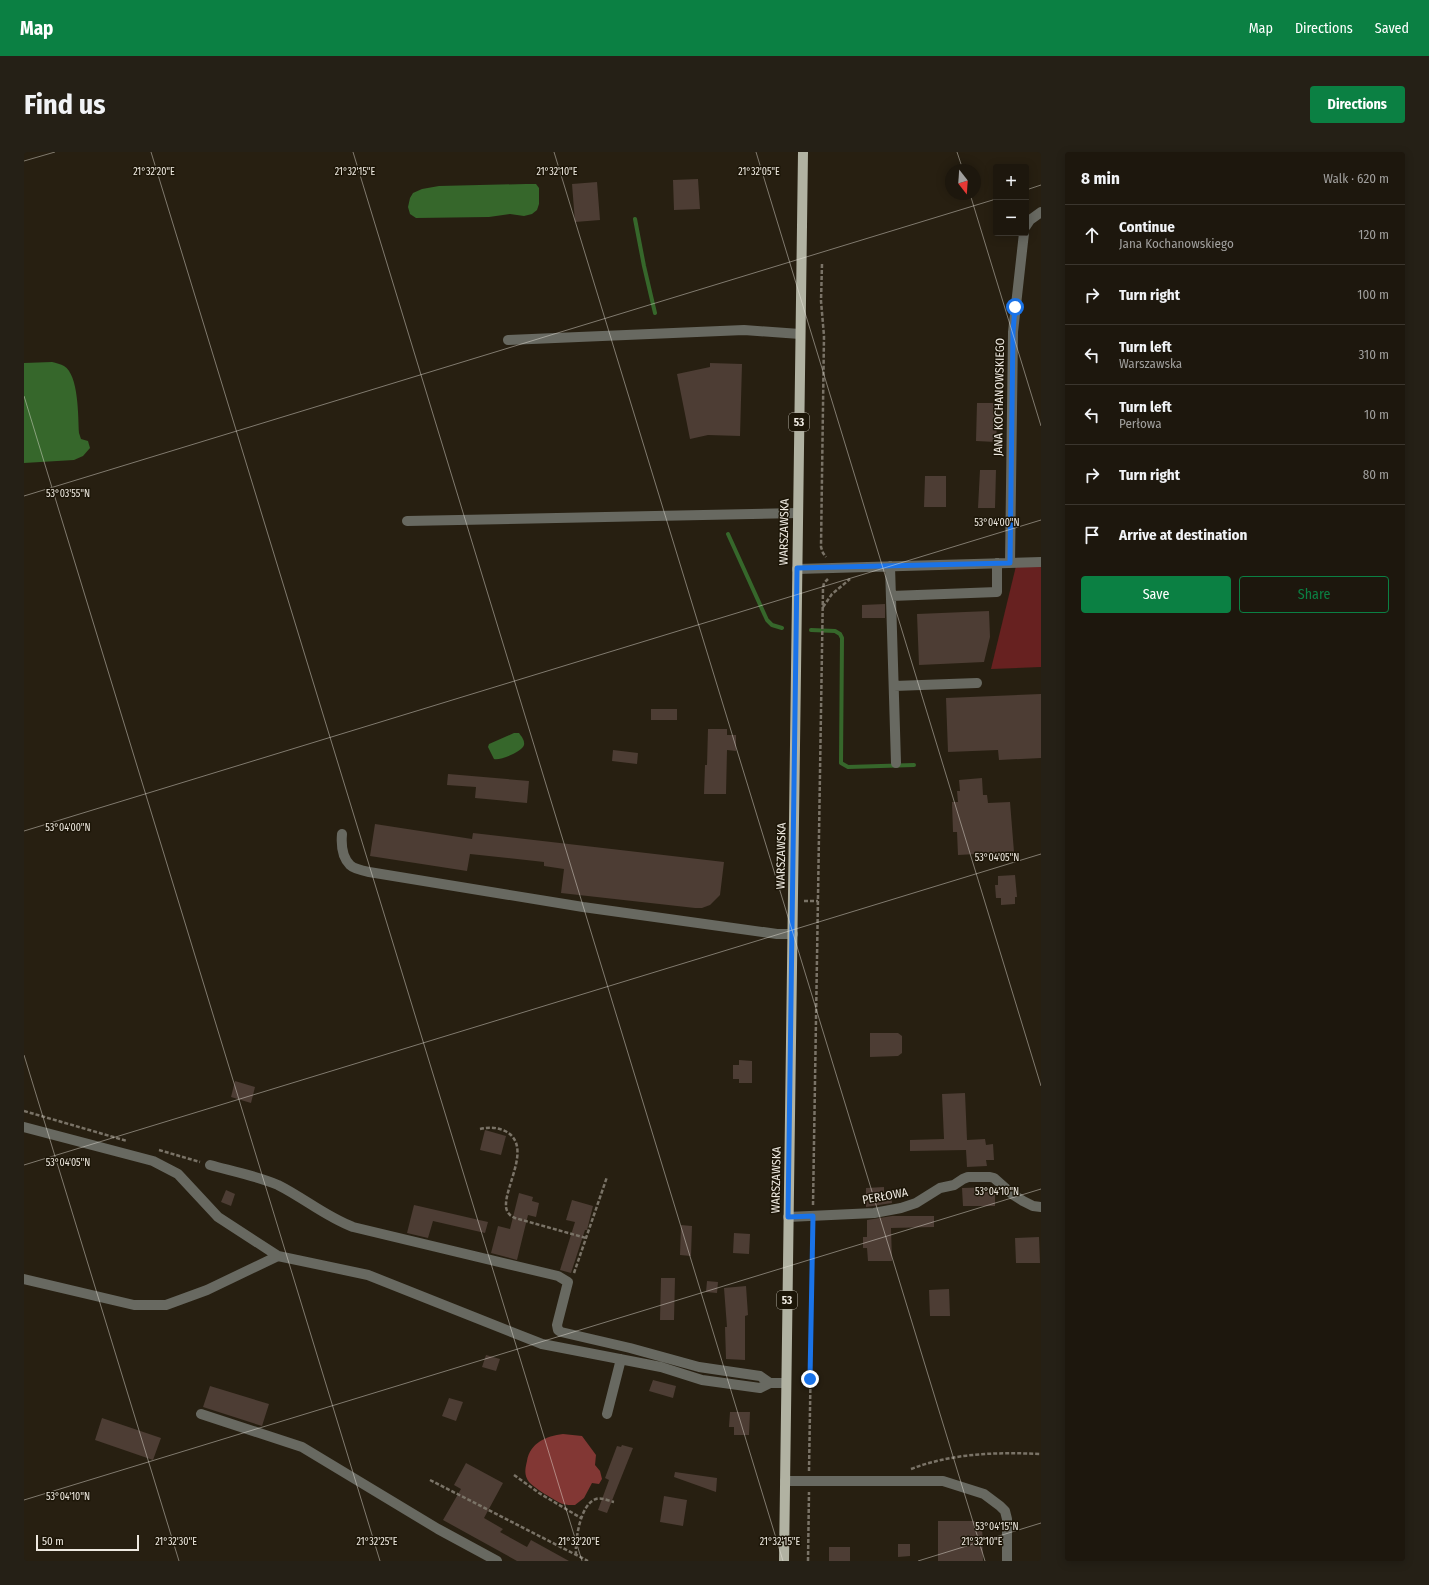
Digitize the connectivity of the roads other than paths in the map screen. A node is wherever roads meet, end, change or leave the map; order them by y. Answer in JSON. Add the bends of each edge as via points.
{"nodes":[{"id":1,"x":803,"y":152,"type":"edge"},
{"id":2,"x":1041,"y":212,"type":"edge"},
{"id":3,"x":1029,"y":222,"type":"edge"},
{"id":4,"x":1024,"y":236,"type":"edge"},
{"id":5,"x":800,"y":334,"type":"junction"},
{"id":6,"x":508,"y":340,"type":"dead end"},
{"id":7,"x":798,"y":513,"type":"junction"},
{"id":8,"x":407,"y":521,"type":"dead end"},
{"id":9,"x":1041,"y":562,"type":"edge"},
{"id":10,"x":997,"y":563,"type":"junction"},
{"id":11,"x":1010,"y":563,"type":"junction"},
{"id":12,"x":890,"y":566,"type":"junction"},
{"id":13,"x":797,"y":568,"type":"junction"},
{"id":14,"x":890,"y":596,"type":"junction"},
{"id":15,"x":977,"y":683,"type":"dead end"},
{"id":16,"x":894,"y":686,"type":"junction"},
{"id":17,"x":896,"y":762,"type":"dead end"},
{"id":18,"x":342,"y":834,"type":"dead end"},
{"id":19,"x":793,"y":934,"type":"junction"},
{"id":20,"x":24,"y":1127,"type":"edge"},
{"id":21,"x":210,"y":1165,"type":"road end"},
{"id":22,"x":1041,"y":1207,"type":"edge"},
{"id":23,"x":788,"y":1217,"type":"junction"},
{"id":24,"x":278,"y":1256,"type":"junction"},
{"id":25,"x":24,"y":1279,"type":"edge"},
{"id":26,"x":621,"y":1359,"type":"junction"},
{"id":27,"x":770,"y":1383,"type":"junction"},
{"id":28,"x":786,"y":1383,"type":"junction"},
{"id":29,"x":201,"y":1414,"type":"dead end"},
{"id":30,"x":607,"y":1414,"type":"dead end"},
{"id":31,"x":785,"y":1481,"type":"junction"},
{"id":32,"x":497,"y":1561,"type":"edge"},
{"id":33,"x":784,"y":1561,"type":"edge"},
{"id":34,"x":1007,"y":1561,"type":"edge"}],
"edges":[{"from":1,"to":5,"type":"main road","name":"WARSZAWSKA","number":"53"},
{"from":2,"to":3,"type":"street"},
{"from":4,"to":11,"type":"street","name":"JANA KOCHANOWSKIEGO","via":[[1013,332]]},
{"from":5,"to":6,"type":"street","via":[[744,330]]},
{"from":5,"to":7,"type":"main road","name":"WARSZAWSKA","number":"53"},
{"from":7,"to":8,"type":"street"},
{"from":7,"to":13,"type":"main road","name":"WARSZAWSKA","number":"53"},
{"from":9,"to":11,"type":"street"},
{"from":10,"to":11,"type":"street"},
{"from":10,"to":12,"type":"street"},
{"from":10,"to":14,"type":"street","via":[[997,592]]},
{"from":12,"to":13,"type":"street"},
{"from":12,"to":14,"type":"street"},
{"from":13,"to":19,"type":"main road","name":"WARSZAWSKA","number":"53"},
{"from":14,"to":16,"type":"street"},
{"from":15,"to":16,"type":"street"},
{"from":16,"to":17,"type":"street"},
{"from":18,"to":19,"type":"street","via":[[343,854],[351,866],[369,872],[583,907],[777,934]]},
{"from":19,"to":23,"type":"main road","name":"WARSZAWSKA","number":"53"},
{"from":20,"to":24,"type":"street","via":[[153,1161],[172,1170],[218,1217]]},
{"from":21,"to":27,"type":"street","via":[[266,1180],[354,1227],[558,1276],[568,1282],[557,1325],[560,1332],[699,1367],[760,1376]]},
{"from":22,"to":23,"type":"street","name":"PERŁOWA","via":[[1033,1206],[1012,1194],[994,1178],[975,1177],[940,1188],[916,1203],[901,1208],[874,1213]]},
{"from":23,"to":28,"type":"main road","name":"WARSZAWSKA","number":"53"},
{"from":24,"to":25,"type":"street","via":[[207,1290],[166,1305],[134,1305]]},
{"from":24,"to":26,"type":"street","via":[[368,1275],[542,1344]]},
{"from":26,"to":27,"type":"street","via":[[661,1367],[702,1380],[760,1388]]},
{"from":26,"to":30,"type":"street"},
{"from":27,"to":28,"type":"street"},
{"from":28,"to":31,"type":"main road","name":"WARSZAWSKA","number":"53"},
{"from":29,"to":32,"type":"street","via":[[302,1447],[438,1529]]},
{"from":31,"to":33,"type":"main road","name":"WARSZAWSKA","number":"53"},
{"from":31,"to":34,"type":"street","via":[[937,1481],[953,1483],[984,1494],[1000,1506],[1007,1519]]}]}
